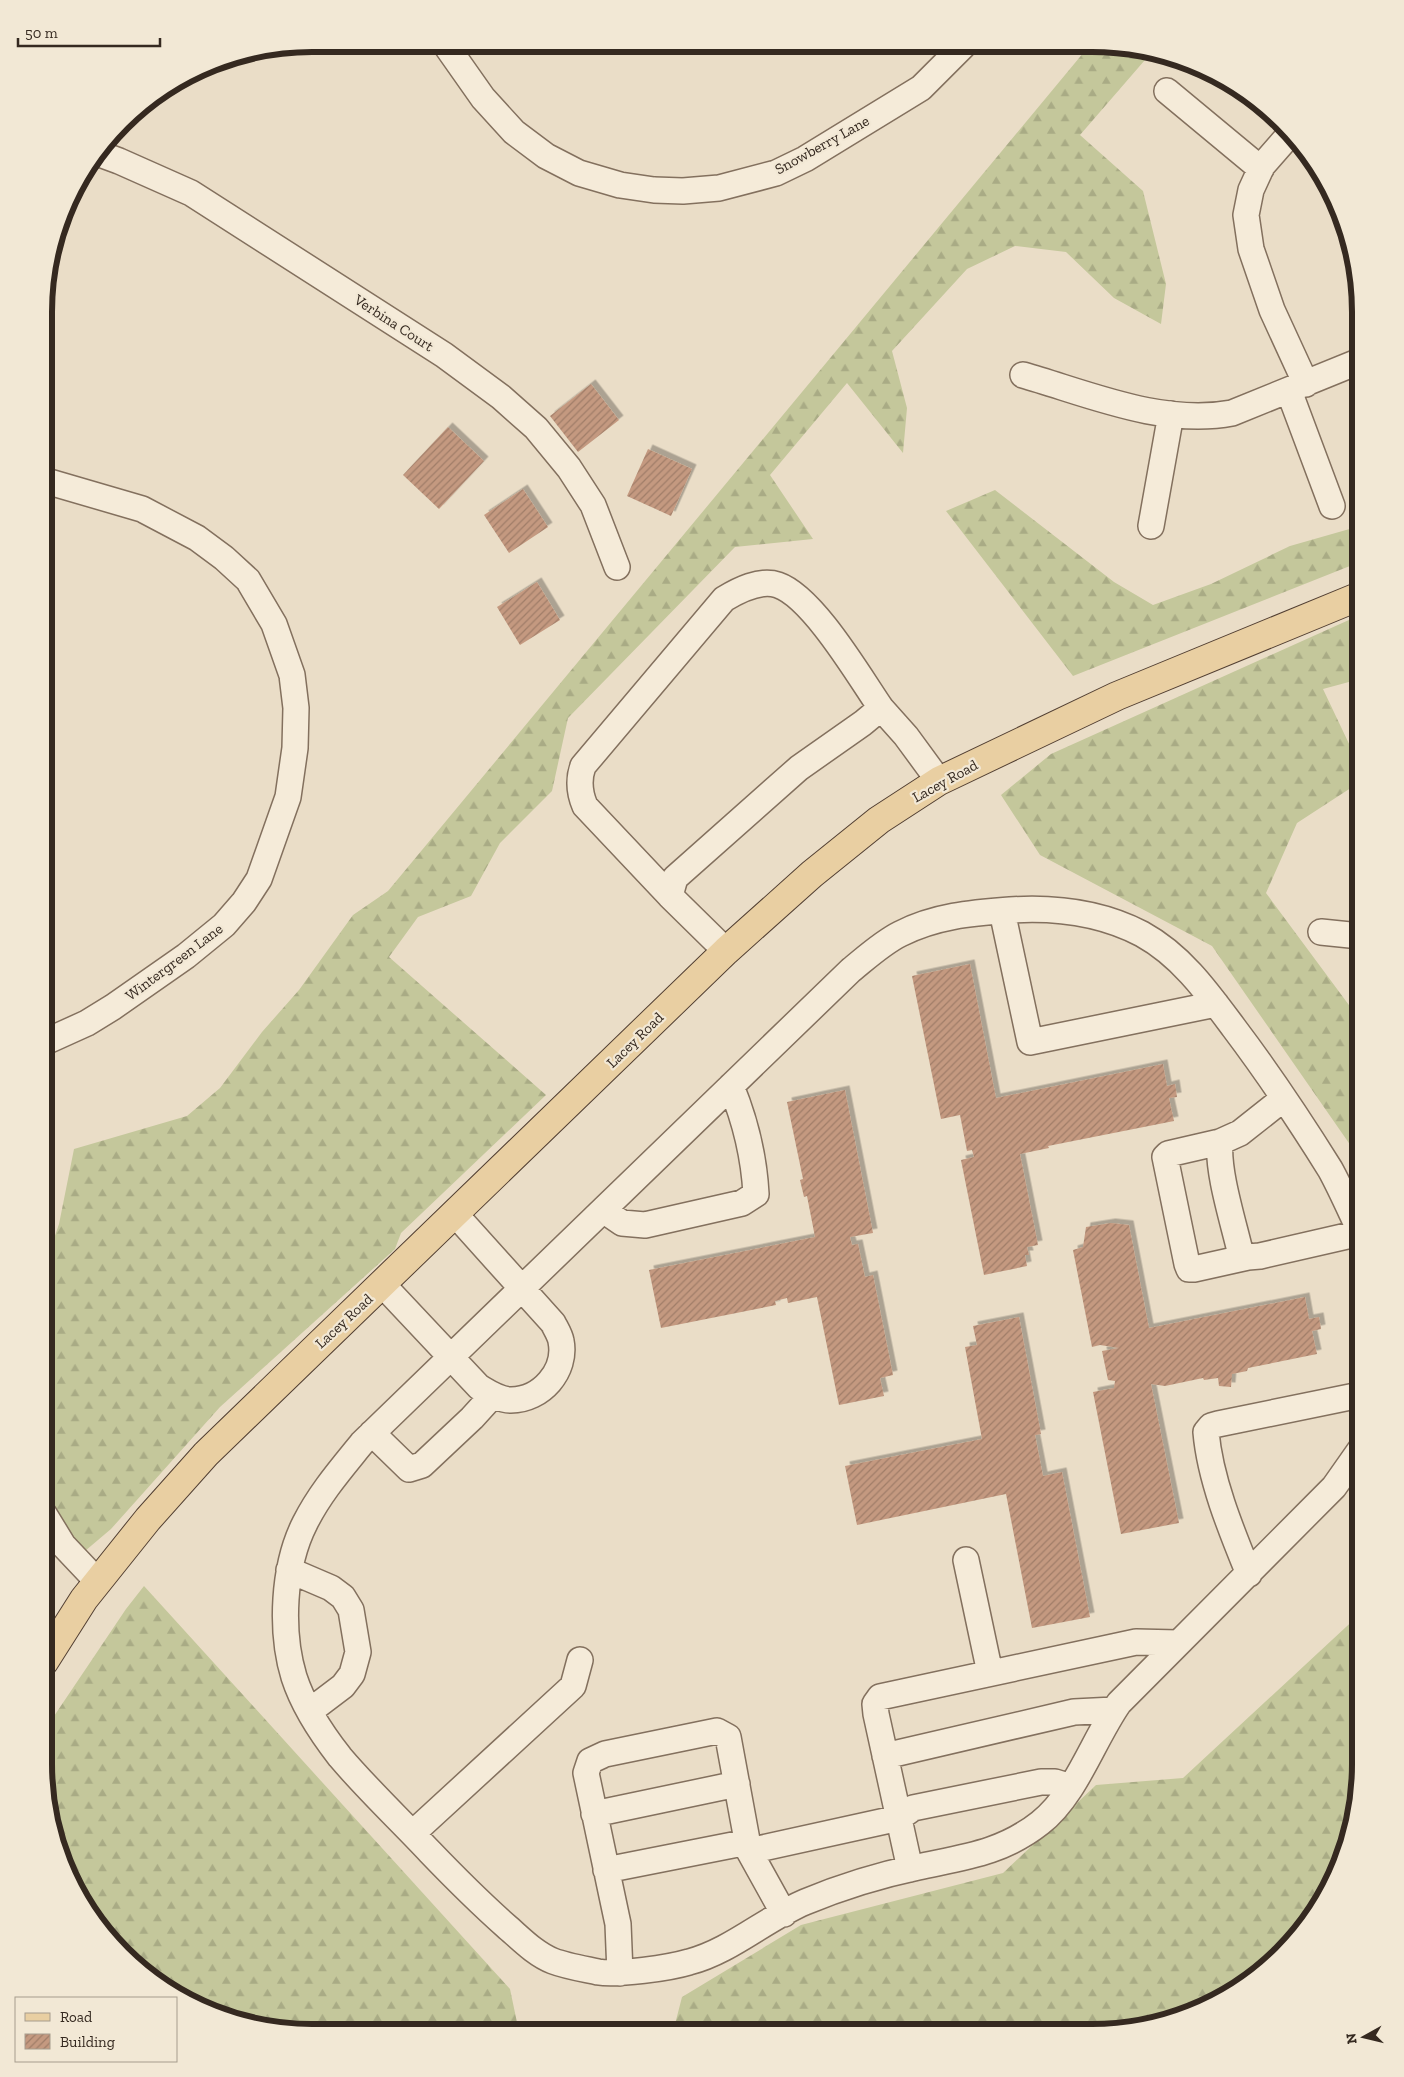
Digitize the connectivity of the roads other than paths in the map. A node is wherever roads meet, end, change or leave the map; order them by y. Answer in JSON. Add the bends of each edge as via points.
{"nodes":[{"id":1,"x":451,"y":52,"type":"edge"},
{"id":2,"x":958,"y":52,"type":"edge"},
{"id":3,"x":1167,"y":92,"type":"dead end"},
{"id":4,"x":1285,"y":139,"type":"edge"},
{"id":5,"x":105,"y":156,"type":"edge"},
{"id":6,"x":1261,"y":169,"type":"junction"},
{"id":7,"x":1352,"y":364,"type":"edge"},
{"id":8,"x":1023,"y":375,"type":"dead end"},
{"id":9,"x":1297,"y":388,"type":"junction"},
{"id":10,"x":1171,"y":414,"type":"junction"},
{"id":11,"x":52,"y":483,"type":"edge"},
{"id":12,"x":1332,"y":506,"type":"dead end"},
{"id":13,"x":1151,"y":526,"type":"dead end"},
{"id":14,"x":616,"y":567,"type":"dead end"},
{"id":15,"x":1352,"y":599,"type":"edge"},
{"id":16,"x":881,"y":708,"type":"junction"},
{"id":17,"x":939,"y":781,"type":"junction"},
{"id":18,"x":670,"y":896,"type":"junction"},
{"id":19,"x":1002,"y":911,"type":"junction"},
{"id":20,"x":1320,"y":932,"type":"dead end"},
{"id":21,"x":1352,"y":935,"type":"edge"},
{"id":22,"x":726,"y":951,"type":"junction"},
{"id":23,"x":1216,"y":1004,"type":"junction"},
{"id":24,"x":52,"y":1039,"type":"edge"},
{"id":25,"x":731,"y":1086,"type":"junction"},
{"id":26,"x":1283,"y":1099,"type":"junction"},
{"id":27,"x":1220,"y":1142,"type":"junction"},
{"id":28,"x":603,"y":1210,"type":"junction"},
{"id":29,"x":455,"y":1214,"type":"junction"},
{"id":30,"x":1352,"y":1216,"type":"edge"},
{"id":31,"x":1352,"y":1234,"type":"edge"},
{"id":32,"x":1248,"y":1257,"type":"junction"},
{"id":33,"x":383,"y":1285,"type":"junction"},
{"id":34,"x":521,"y":1289,"type":"junction"},
{"id":35,"x":450,"y":1357,"type":"junction"},
{"id":36,"x":492,"y":1396,"type":"junction"},
{"id":37,"x":1352,"y":1397,"type":"edge"},
{"id":38,"x":372,"y":1433,"type":"junction"},
{"id":39,"x":1352,"y":1461,"type":"edge"},
{"id":40,"x":52,"y":1527,"type":"edge"},
{"id":41,"x":966,"y":1560,"type":"dead end"},
{"id":42,"x":289,"y":1570,"type":"junction"},
{"id":43,"x":1249,"y":1574,"type":"junction"},
{"id":44,"x":98,"y":1582,"type":"junction"},
{"id":45,"x":1178,"y":1643,"type":"junction"},
{"id":46,"x":52,"y":1649,"type":"edge"},
{"id":47,"x":580,"y":1660,"type":"dead end"},
{"id":48,"x":990,"y":1673,"type":"junction"},
{"id":49,"x":1114,"y":1710,"type":"junction"},
{"id":50,"x":310,"y":1711,"type":"junction"},
{"id":51,"x":885,"y":1756,"type":"junction"},
{"id":52,"x":737,"y":1784,"type":"junction"},
{"id":53,"x":1071,"y":1787,"type":"junction"},
{"id":54,"x":594,"y":1814,"type":"junction"},
{"id":55,"x":899,"y":1818,"type":"junction"},
{"id":56,"x":413,"y":1834,"type":"junction"},
{"id":57,"x":748,"y":1847,"type":"junction"},
{"id":58,"x":910,"y":1869,"type":"junction"},
{"id":59,"x":606,"y":1870,"type":"junction"},
{"id":60,"x":784,"y":1914,"type":"junction"},
{"id":61,"x":620,"y":1973,"type":"junction"}],
"edges":[{"from":1,"to":2,"type":"street","name":"Snowberry Lane","via":[[514,132],[546,156],[579,173],[620,185],[683,192],[719,188],[766,176],[805,159],[921,88]]},
{"from":3,"to":6,"type":"street"},
{"from":4,"to":6,"type":"street"},
{"from":5,"to":14,"type":"street","name":"Verbina Court","via":[[191,193],[444,355],[501,397],[536,428],[569,468],[593,505]]},
{"from":6,"to":9,"type":"street","via":[[1251,190],[1246,215],[1251,249]]},
{"from":7,"to":9,"type":"street"},
{"from":8,"to":10,"type":"street","via":[[1139,409]]},
{"from":9,"to":10,"type":"street","via":[[1214,416]]},
{"from":9,"to":12,"type":"street"},
{"from":10,"to":13,"type":"street"},
{"from":11,"to":24,"type":"street","name":"Wintergreen Lane","via":[[142,509],[197,538],[248,580],[274,624],[292,675],[296,708],[295,748],[288,797],[259,879],[244,902],[224,925],[130,996],[87,1023]]},
{"from":15,"to":17,"type":"main road","name":"Lacey Road","via":[[1117,696]]},
{"from":16,"to":17,"type":"street"},
{"from":16,"to":18,"type":"street","via":[[799,768],[760,802],[675,878]]},
{"from":16,"to":18,"type":"street","via":[[814,611],[792,592],[777,584],[765,584],[739,590],[724,599],[583,766],[579,777],[580,795],[585,806]]},
{"from":17,"to":22,"type":"main road","name":"Lacey Road","via":[[880,820],[812,874]]},
{"from":18,"to":22,"type":"street"},
{"from":19,"to":23,"type":"street","via":[[1043,908],[1074,911],[1143,934],[1182,963]]},
{"from":19,"to":23,"type":"street","via":[[1030,1042]]},
{"from":19,"to":25,"type":"street","via":[[936,919],[898,935],[851,970]]},
{"from":20,"to":21,"type":"street"},
{"from":22,"to":29,"type":"main road","name":"Lacey Road"},
{"from":23,"to":26,"type":"street"},
{"from":25,"to":28,"type":"street"},
{"from":25,"to":28,"type":"street","via":[[741,1113],[756,1194],[742,1203],[645,1225],[622,1223]]},
{"from":26,"to":27,"type":"street","via":[[1240,1133]]},
{"from":26,"to":30,"type":"street","via":[[1330,1171]]},
{"from":27,"to":32,"type":"street","via":[[1221,1169],[1240,1251]]},
{"from":27,"to":32,"type":"street","via":[[1165,1157],[1187,1264],[1189,1269],[1194,1269]]},
{"from":28,"to":34,"type":"street"},
{"from":29,"to":33,"type":"main road","name":"Lacey Road"},
{"from":29,"to":34,"type":"street"},
{"from":31,"to":32,"type":"street"},
{"from":33,"to":35,"type":"street"},
{"from":33,"to":44,"type":"main road","name":"Lacey Road","via":[[206,1454]]},
{"from":34,"to":35,"type":"street"},
{"from":34,"to":36,"type":"street","via":[[553,1323],[561,1340],[561,1362],[544,1387],[524,1399]]},
{"from":35,"to":36,"type":"street"},
{"from":35,"to":38,"type":"street"},
{"from":36,"to":38,"type":"street","via":[[422,1466],[416,1468],[409,1469]]},
{"from":37,"to":43,"type":"street","via":[[1218,1424],[1206,1432],[1208,1457]]},
{"from":38,"to":42,"type":"street","via":[[324,1490],[303,1526]]},
{"from":39,"to":43,"type":"street","via":[[1334,1487]]},
{"from":40,"to":44,"type":"street","via":[[63,1545]]},
{"from":41,"to":48,"type":"street"},
{"from":42,"to":50,"type":"street","via":[[287,1642],[295,1678]]},
{"from":42,"to":50,"type":"street","via":[[331,1588],[343,1597],[351,1610],[358,1652],[352,1674],[343,1686]]},
{"from":43,"to":45,"type":"street"},
{"from":44,"to":46,"type":"main road","name":"Lacey Road"},
{"from":45,"to":48,"type":"street","via":[[1136,1642]]},
{"from":45,"to":49,"type":"street"},
{"from":47,"to":56,"type":"street","via":[[573,1686]]},
{"from":48,"to":51,"type":"street","via":[[880,1697],[875,1704]]},
{"from":49,"to":51,"type":"street","via":[[1074,1712]]},
{"from":49,"to":53,"type":"street"},
{"from":50,"to":56,"type":"street","via":[[339,1755]]},
{"from":51,"to":55,"type":"street"},
{"from":52,"to":54,"type":"street"},
{"from":52,"to":54,"type":"street","via":[[728,1737],[717,1731],[606,1754],[590,1761],[586,1773]]},
{"from":52,"to":57,"type":"street"},
{"from":53,"to":55,"type":"street","via":[[1041,1782],[913,1808]]},
{"from":53,"to":58,"type":"street","via":[[1043,1821],[1013,1841],[975,1856]]},
{"from":54,"to":59,"type":"street"},
{"from":55,"to":57,"type":"street"},
{"from":55,"to":58,"type":"street"},
{"from":56,"to":61,"type":"street","via":[[466,1890],[529,1946],[552,1961]]},
{"from":57,"to":59,"type":"street"},
{"from":57,"to":60,"type":"street"},
{"from":58,"to":60,"type":"street","via":[[812,1899]]},
{"from":59,"to":61,"type":"street","via":[[618,1924]]},
{"from":60,"to":61,"type":"street","via":[[686,1964]]}]}
